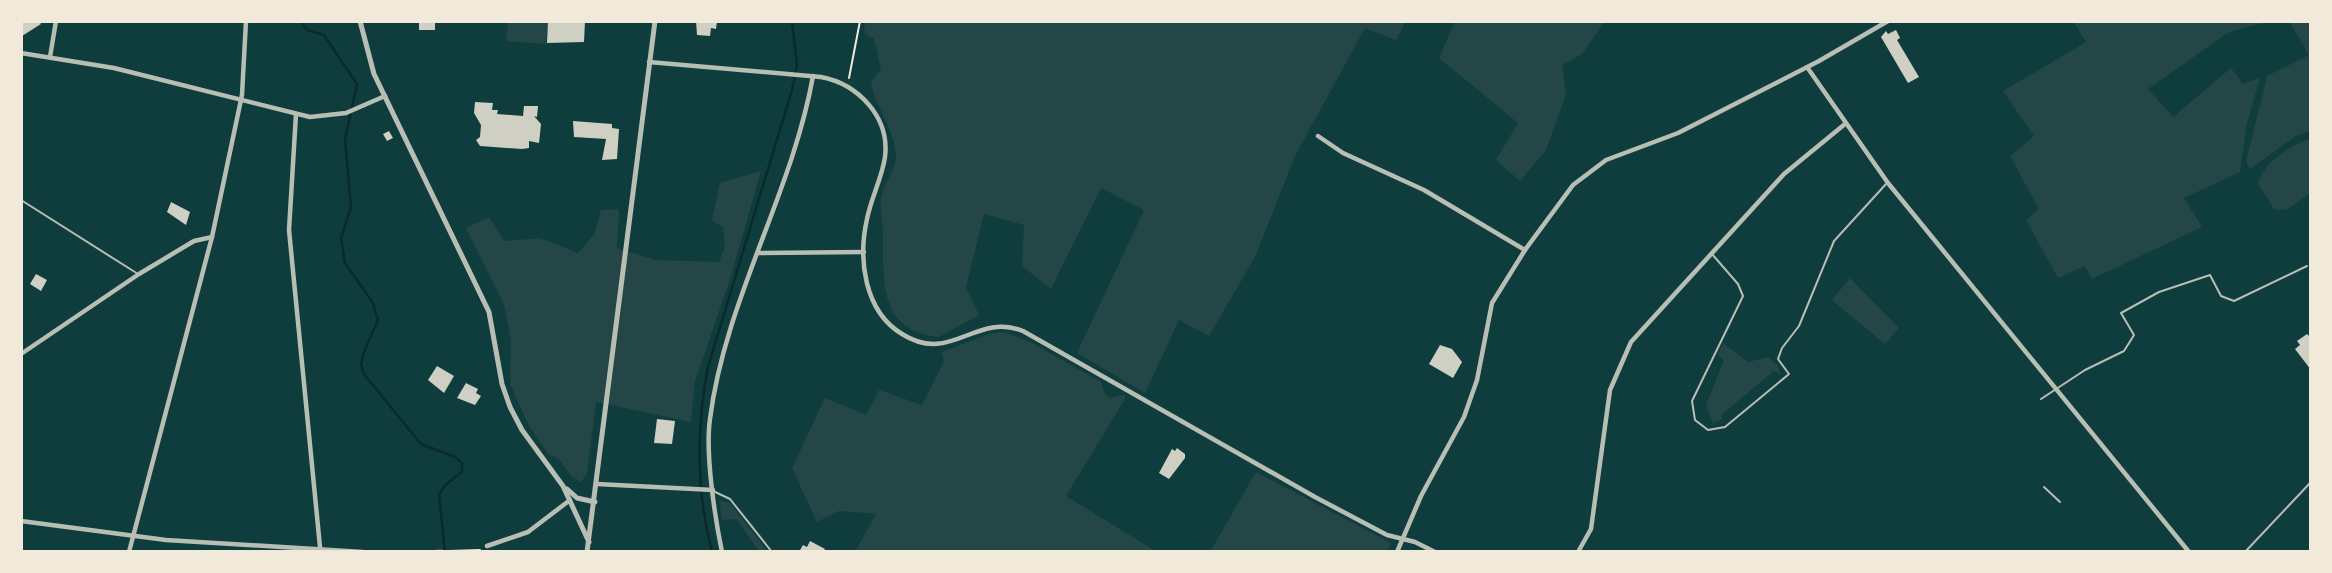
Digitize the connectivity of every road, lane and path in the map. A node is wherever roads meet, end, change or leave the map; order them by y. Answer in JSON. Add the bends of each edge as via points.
{"nodes":[{"id":1,"x":56,"y":21,"type":"edge"},
{"id":2,"x":246,"y":21,"type":"edge"},
{"id":3,"x":360,"y":21,"type":"edge"},
{"id":4,"x":656,"y":21,"type":"edge"},
{"id":5,"x":860,"y":21,"type":"edge"},
{"id":6,"x":1888,"y":21,"type":"edge"},
{"id":7,"x":21,"y":53,"type":"edge"},
{"id":8,"x":50,"y":57,"type":"junction"},
{"id":9,"x":649,"y":62,"type":"junction"},
{"id":10,"x":1807,"y":67,"type":"junction"},
{"id":11,"x":813,"y":76,"type":"junction"},
{"id":12,"x":847,"y":85,"type":"junction"},
{"id":13,"x":384,"y":96,"type":"junction"},
{"id":14,"x":240,"y":100,"type":"junction"},
{"id":15,"x":296,"y":114,"type":"junction"},
{"id":16,"x":1844,"y":124,"type":"junction"},
{"id":17,"x":1318,"y":136,"type":"dead end"},
{"id":18,"x":1888,"y":183,"type":"junction"},
{"id":19,"x":21,"y":200,"type":"edge"},
{"id":20,"x":212,"y":237,"type":"junction"},
{"id":21,"x":1525,"y":250,"type":"junction"},
{"id":22,"x":864,"y":252,"type":"junction"},
{"id":23,"x":758,"y":254,"type":"junction"},
{"id":24,"x":1711,"y":254,"type":"junction"},
{"id":25,"x":2306,"y":266,"type":"dead end"},
{"id":26,"x":139,"y":274,"type":"junction"},
{"id":27,"x":21,"y":354,"type":"edge"},
{"id":28,"x":2058,"y":390,"type":"junction"},
{"id":29,"x":2041,"y":399,"type":"dead end"},
{"id":30,"x":2311,"y":482,"type":"edge"},
{"id":31,"x":597,"y":484,"type":"junction"},
{"id":32,"x":563,"y":486,"type":"junction"},
{"id":33,"x":2044,"y":487,"type":"dead end"},
{"id":34,"x":710,"y":490,"type":"junction"},
{"id":35,"x":570,"y":499,"type":"junction"},
{"id":36,"x":595,"y":502,"type":"junction"},
{"id":37,"x":2060,"y":502,"type":"dead end"},
{"id":38,"x":21,"y":521,"type":"edge"},
{"id":39,"x":133,"y":536,"type":"junction"},
{"id":40,"x":1402,"y":540,"type":"junction"},
{"id":41,"x":589,"y":542,"type":"junction"},
{"id":42,"x":486,"y":546,"type":"joint"},
{"id":43,"x":320,"y":547,"type":"junction"},
{"id":44,"x":129,"y":552,"type":"edge"},
{"id":45,"x":363,"y":552,"type":"edge"},
{"id":46,"x":436,"y":552,"type":"edge"},
{"id":47,"x":444,"y":552,"type":"edge"},
{"id":48,"x":587,"y":552,"type":"edge"},
{"id":49,"x":722,"y":552,"type":"edge"},
{"id":50,"x":772,"y":552,"type":"edge"},
{"id":51,"x":1396,"y":552,"type":"edge"},
{"id":52,"x":1435,"y":552,"type":"edge"},
{"id":53,"x":1578,"y":552,"type":"edge"},
{"id":54,"x":2189,"y":552,"type":"edge"},
{"id":55,"x":2245,"y":552,"type":"edge"}],
"edges":[{"from":1,"to":8,"type":"street"},
{"from":2,"to":14,"type":"street"},
{"from":3,"to":13,"type":"street","via":[[369,62]]},
{"from":4,"to":9,"type":"street"},
{"from":5,"to":12,"type":"path"},
{"from":6,"to":10,"type":"street"},
{"from":7,"to":8,"type":"street"},
{"from":8,"to":14,"type":"street"},
{"from":9,"to":11,"type":"street"},
{"from":9,"to":31,"type":"street"},
{"from":10,"to":16,"type":"street"},
{"from":10,"to":21,"type":"street","via":[[1664,140],[1595,166],[1573,186]]},
{"from":11,"to":12,"type":"street"},
{"from":11,"to":23,"type":"street"},
{"from":12,"to":22,"type":"street","via":[[872,109],[885,144],[867,218]]},
{"from":13,"to":15,"type":"street","via":[[340,114]]},
{"from":13,"to":32,"type":"street","via":[[489,312],[502,384],[512,411]]},
{"from":14,"to":15,"type":"street"},
{"from":14,"to":20,"type":"street"},
{"from":15,"to":43,"type":"street","via":[[289,230]]},
{"from":16,"to":18,"type":"street"},
{"from":16,"to":24,"type":"street","via":[[1784,174]]},
{"from":17,"to":21,"type":"street","via":[[1343,153],[1424,190]]},
{"from":18,"to":24,"type":"lane","via":[[1834,241],[1799,326],[1779,354],[1789,374],[1725,427],[1708,430],[1695,420],[1692,401],[1742,296],[1738,284]]},
{"from":18,"to":28,"type":"street"},
{"from":19,"to":26,"type":"lane"},
{"from":20,"to":26,"type":"street","via":[[194,241]]},
{"from":20,"to":39,"type":"street"},
{"from":21,"to":40,"type":"street","via":[[1492,303],[1477,380],[1464,417]]},
{"from":22,"to":23,"type":"street"},
{"from":22,"to":40,"type":"street","via":[[873,304],[891,326],[911,340],[936,346],[994,326],[1015,328],[1315,497]]},
{"from":23,"to":34,"type":"street","via":[[722,356],[709,422]]},
{"from":24,"to":53,"type":"street","via":[[1640,329],[1619,365],[1604,414],[1591,529]]},
{"from":25,"to":28,"type":"lane","via":[[2234,301],[2221,296],[2210,275],[2149,297],[2121,313],[2134,335],[2127,349]]},
{"from":26,"to":27,"type":"street"},
{"from":28,"to":29,"type":"lane"},
{"from":28,"to":54,"type":"street"},
{"from":30,"to":55,"type":"lane"},
{"from":31,"to":34,"type":"street"},
{"from":31,"to":36,"type":"street"},
{"from":32,"to":35,"type":"street"},
{"from":32,"to":36,"type":"street","via":[[577,498]]},
{"from":33,"to":37,"type":"lane"},
{"from":34,"to":49,"type":"street"},
{"from":34,"to":50,"type":"lane","via":[[730,499]]},
{"from":35,"to":41,"type":"street"},
{"from":35,"to":42,"type":"street","via":[[528,532]]},
{"from":36,"to":41,"type":"street"},
{"from":38,"to":39,"type":"street"},
{"from":39,"to":43,"type":"street"},
{"from":39,"to":44,"type":"street"},
{"from":40,"to":51,"type":"street"},
{"from":40,"to":52,"type":"street","via":[[1415,541]]},
{"from":41,"to":48,"type":"street"},
{"from":42,"to":47,"type":"path","via":[[469,552]]},
{"from":43,"to":45,"type":"street"},
{"from":46,"to":47,"type":"street"}]}
